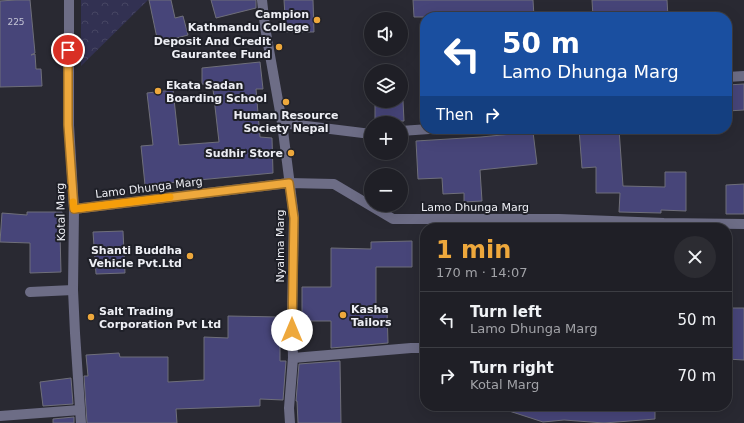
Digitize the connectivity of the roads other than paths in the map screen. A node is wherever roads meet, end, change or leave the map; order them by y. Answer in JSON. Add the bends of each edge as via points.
{"nodes":[{"id":1,"x":68,"y":0,"type":"edge"},
{"id":2,"x":262,"y":0,"type":"edge"},
{"id":3,"x":744,"y":76,"type":"edge"},
{"id":4,"x":732,"y":77,"type":"edge"},
{"id":5,"x":282,"y":123,"type":"junction"},
{"id":6,"x":420,"y":130,"type":"edge"},
{"id":7,"x":408,"y":131,"type":"edge"},
{"id":8,"x":364,"y":133,"type":"edge"},
{"id":9,"x":289,"y":183,"type":"junction"},
{"id":10,"x":74,"y":209,"type":"junction"},
{"id":11,"x":525,"y":223,"type":"edge"},
{"id":12,"x":732,"y":224,"type":"edge"},
{"id":13,"x":744,"y":224,"type":"edge"},
{"id":14,"x":73,"y":290,"type":"junction"},
{"id":15,"x":30,"y":292,"type":"dead end"},
{"id":16,"x":420,"y":348,"type":"edge"},
{"id":17,"x":293,"y":358,"type":"junction"},
{"id":18,"x":80,"y":410,"type":"junction"},
{"id":19,"x":0,"y":416,"type":"edge"},
{"id":20,"x":81,"y":423,"type":"edge"},
{"id":21,"x":290,"y":423,"type":"edge"}],
"edges":[{"from":1,"to":10,"type":"street","name":"Kotal Marg","via":[[68,125]]},
{"from":2,"to":5,"type":"street","name":"Nyalma Marg"},
{"from":3,"to":4,"type":"street"},
{"from":5,"to":8,"type":"street"},
{"from":5,"to":9,"type":"street","name":"Nyalma Marg"},
{"from":6,"to":7,"type":"street"},
{"from":9,"to":10,"type":"street","name":"Lamo Dhunga Marg"},
{"from":9,"to":11,"type":"street","name":"Lamo Dhunga Marg","via":[[334,184],[393,219]]},
{"from":9,"to":17,"type":"street","name":"Nyalma Marg","via":[[294,218]]},
{"from":10,"to":14,"type":"street","name":"Kotal Marg"},
{"from":12,"to":13,"type":"street","name":"Lamo Dhunga Marg"},
{"from":14,"to":15,"type":"street"},
{"from":14,"to":18,"type":"street","name":"Kotal Marg"},
{"from":16,"to":17,"type":"street"},
{"from":17,"to":21,"type":"street","name":"Nyalma Marg"},
{"from":18,"to":19,"type":"street"},
{"from":18,"to":20,"type":"street","name":"Kotal Marg"}]}
